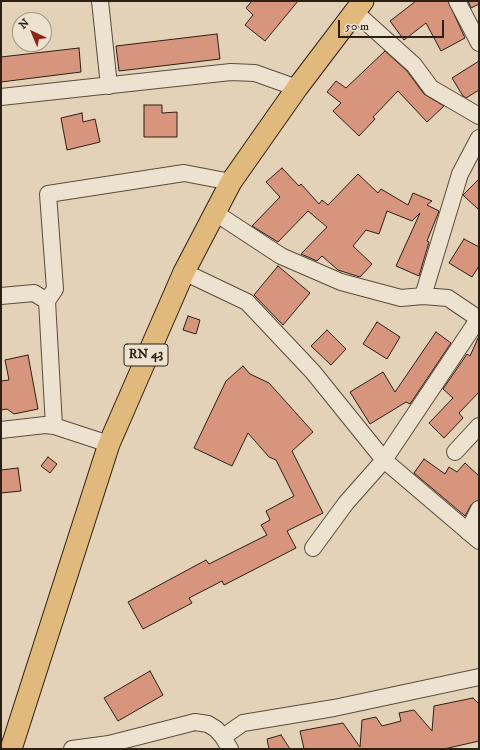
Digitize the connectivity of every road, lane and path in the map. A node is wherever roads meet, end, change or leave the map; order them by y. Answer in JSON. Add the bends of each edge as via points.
{"nodes":[{"id":1,"x":100,"y":1,"type":"edge"},
{"id":2,"x":457,"y":1,"type":"edge"},
{"id":3,"x":359,"y":6,"type":"edge"},
{"id":4,"x":479,"y":43,"type":"edge"},
{"id":5,"x":108,"y":86,"type":"junction"},
{"id":6,"x":297,"y":88,"type":"junction"},
{"id":7,"x":1,"y":97,"type":"edge"},
{"id":8,"x":479,"y":116,"type":"edge"},
{"id":9,"x":479,"y":138,"type":"edge"},
{"id":10,"x":232,"y":182,"type":"junction"},
{"id":11,"x":214,"y":212,"type":"junction"},
{"id":12,"x":184,"y":272,"type":"junction"},
{"id":13,"x":1,"y":296,"type":"edge"},
{"id":14,"x":423,"y":296,"type":"junction"},
{"id":15,"x":47,"y":301,"type":"junction"},
{"id":16,"x":479,"y":318,"type":"edge"},
{"id":17,"x":54,"y":426,"type":"junction"},
{"id":18,"x":479,"y":426,"type":"edge"},
{"id":19,"x":1,"y":430,"type":"edge"},
{"id":20,"x":109,"y":444,"type":"junction"},
{"id":21,"x":455,"y":452,"type":"dead end"},
{"id":22,"x":384,"y":460,"type":"junction"},
{"id":23,"x":479,"y":509,"type":"edge"},
{"id":24,"x":473,"y":537,"type":"edge"},
{"id":25,"x":313,"y":548,"type":"dead end"},
{"id":26,"x":479,"y":676,"type":"edge"},
{"id":27,"x":227,"y":743,"type":"edge"},
{"id":28,"x":11,"y":749,"type":"edge"},
{"id":29,"x":72,"y":749,"type":"edge"}],
"edges":[{"from":1,"to":5,"type":"street"},
{"from":2,"to":4,"type":"street"},
{"from":3,"to":6,"type":"main road","number":"RN 43"},
{"from":3,"to":8,"type":"street","via":[[414,65],[431,88]]},
{"from":5,"to":6,"type":"street","via":[[231,72],[255,73]]},
{"from":5,"to":7,"type":"street"},
{"from":6,"to":10,"type":"main road","number":"RN 43"},
{"from":9,"to":14,"type":"street","via":[[460,174]]},
{"from":10,"to":11,"type":"main road","number":"RN 43"},
{"from":10,"to":15,"type":"street","via":[[184,173],[48,194],[55,289]]},
{"from":11,"to":12,"type":"main road","number":"RN 43"},
{"from":11,"to":14,"type":"street","via":[[281,256],[341,282],[401,298]]},
{"from":12,"to":20,"type":"main road","number":"RN 43"},
{"from":12,"to":22,"type":"street","via":[[247,302],[313,372]]},
{"from":13,"to":15,"type":"street","via":[[34,293]]},
{"from":14,"to":16,"type":"street","via":[[448,298]]},
{"from":15,"to":17,"type":"street"},
{"from":16,"to":22,"type":"street"},
{"from":17,"to":19,"type":"street"},
{"from":17,"to":20,"type":"street"},
{"from":18,"to":21,"type":"street"},
{"from":20,"to":28,"type":"main road","number":"RN 43"},
{"from":22,"to":24,"type":"street"},
{"from":22,"to":25,"type":"street","via":[[346,503]]},
{"from":23,"to":24,"type":"street"},
{"from":26,"to":27,"type":"street","via":[[334,708],[243,723]]},
{"from":27,"to":29,"type":"street","via":[[208,724],[195,722],[108,744]]}]}
